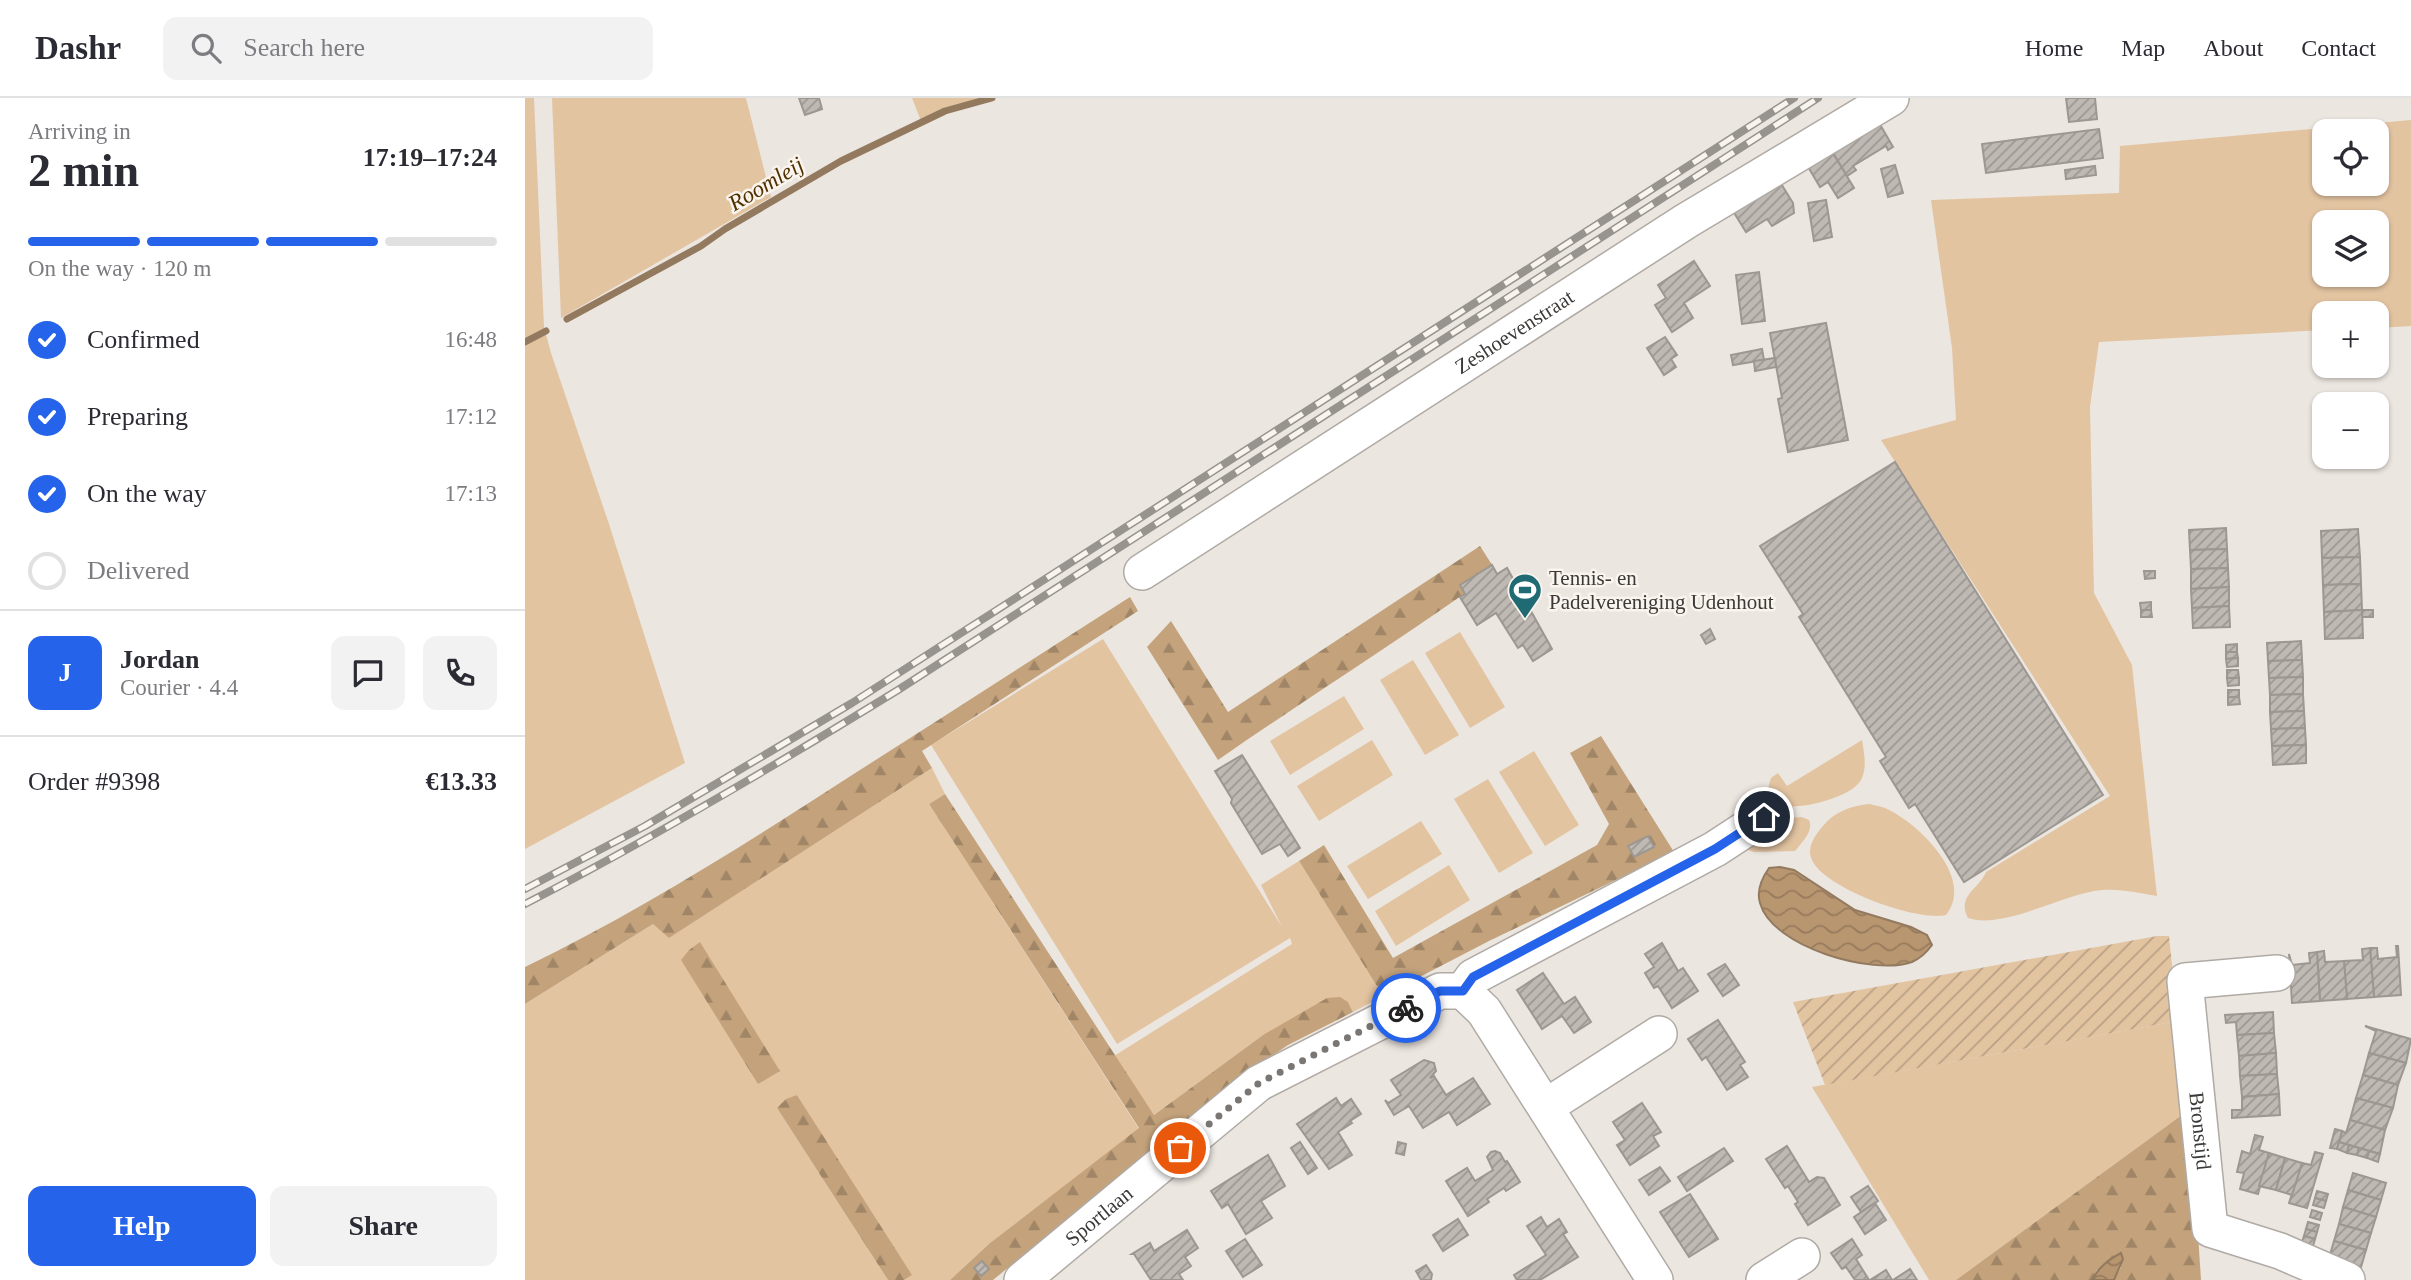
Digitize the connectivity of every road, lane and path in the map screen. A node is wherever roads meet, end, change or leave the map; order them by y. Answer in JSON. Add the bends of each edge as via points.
{"nodes":[{"id":1,"x":1891,"y":98,"type":"edge"},
{"id":2,"x":1142,"y":572,"type":"dead end"},
{"id":3,"x":1764,"y":817,"type":"dead end"},
{"id":4,"x":2277,"y":973,"type":"dead end"},
{"id":5,"x":1463,"y":991,"type":"junction"},
{"id":6,"x":1659,"y":1034,"type":"dead end"},
{"id":7,"x":1546,"y":1106,"type":"junction"},
{"id":8,"x":1802,"y":1255,"type":"dead end"},
{"id":9,"x":1641,"y":1275,"type":"edge"},
{"id":10,"x":1022,"y":1280,"type":"edge"},
{"id":11,"x":1764,"y":1280,"type":"edge"},
{"id":12,"x":2347,"y":1280,"type":"edge"}],
"edges":[{"from":1,"to":2,"type":"street","name":"Zeshoevenstraat","via":[[1686,221]]},
{"from":3,"to":5,"type":"street","via":[[1715,849],[1473,977]]},
{"from":4,"to":12,"type":"street","name":"Bronstijd","via":[[2185,981],[2210,1229],[2280,1251]]},
{"from":5,"to":7,"type":"street","via":[[1484,1011]]},
{"from":5,"to":10,"type":"street","name":"Sportlaan","via":[[1440,991],[1259,1083]]},
{"from":6,"to":7,"type":"street"},
{"from":7,"to":9,"type":"street"},
{"from":8,"to":11,"type":"street"}]}
